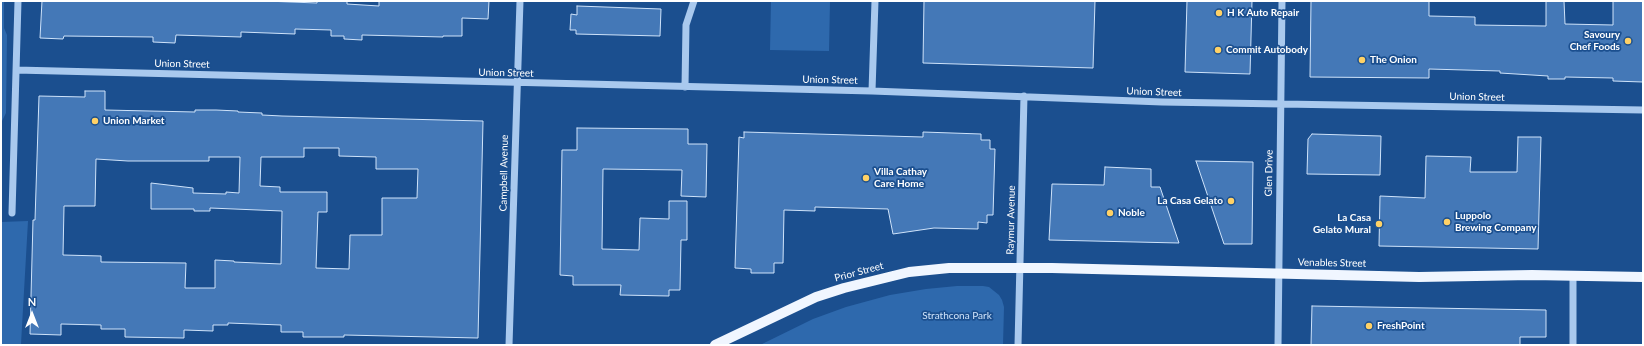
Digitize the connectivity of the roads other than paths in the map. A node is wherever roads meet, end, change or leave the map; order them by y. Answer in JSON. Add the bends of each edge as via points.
{"nodes":[{"id":1,"x":18,"y":1,"type":"edge"},
{"id":2,"x":520,"y":1,"type":"edge"},
{"id":3,"x":694,"y":1,"type":"edge"},
{"id":4,"x":874,"y":1,"type":"edge"},
{"id":5,"x":1282,"y":1,"type":"edge"},
{"id":6,"x":16,"y":70,"type":"junction"},
{"id":7,"x":516,"y":83,"type":"junction"},
{"id":8,"x":685,"y":87,"type":"junction"},
{"id":9,"x":872,"y":91,"type":"junction"},
{"id":10,"x":1024,"y":96,"type":"junction"},
{"id":11,"x":1280,"y":105,"type":"junction"},
{"id":12,"x":1643,"y":110,"type":"edge"},
{"id":13,"x":12,"y":213,"type":"dead end"},
{"id":14,"x":1020,"y":268,"type":"junction"},
{"id":15,"x":1278,"y":274,"type":"junction"},
{"id":16,"x":1573,"y":275,"type":"junction"},
{"id":17,"x":1643,"y":277,"type":"edge"},
{"id":18,"x":509,"y":345,"type":"edge"},
{"id":19,"x":714,"y":345,"type":"edge"},
{"id":20,"x":1018,"y":345,"type":"edge"},
{"id":21,"x":1278,"y":345,"type":"edge"},
{"id":22,"x":1573,"y":345,"type":"edge"}],
"edges":[{"from":1,"to":6,"type":"street"},
{"from":2,"to":7,"type":"street","name":"Campbell Avenue"},
{"from":3,"to":8,"type":"street","via":[[686,25]]},
{"from":4,"to":9,"type":"street"},
{"from":5,"to":11,"type":"street","name":"Glen Drive"},
{"from":6,"to":7,"type":"street","name":"Union Street"},
{"from":6,"to":13,"type":"street"},
{"from":7,"to":8,"type":"street","name":"Union Street"},
{"from":7,"to":18,"type":"street","name":"Campbell Avenue"},
{"from":8,"to":9,"type":"street","name":"Union Street"},
{"from":9,"to":10,"type":"street","name":"Union Street"},
{"from":10,"to":11,"type":"street","name":"Union Street"},
{"from":10,"to":14,"type":"street","name":"Raymur Avenue"},
{"from":11,"to":12,"type":"street","name":"Union Street"},
{"from":11,"to":15,"type":"street","name":"Glen Drive"},
{"from":14,"to":15,"type":"main road","name":"Venables Street"},
{"from":14,"to":19,"type":"main road","name":"Prior Street","via":[[949,268],[909,272],[871,280],[816,298]]},
{"from":14,"to":20,"type":"street","name":"Raymur Avenue"},
{"from":15,"to":16,"type":"main road","name":"Venables Street","via":[[1419,277]]},
{"from":15,"to":21,"type":"street","name":"Glen Drive"},
{"from":16,"to":17,"type":"main road","name":"Venables Street"},
{"from":16,"to":22,"type":"street"}]}
